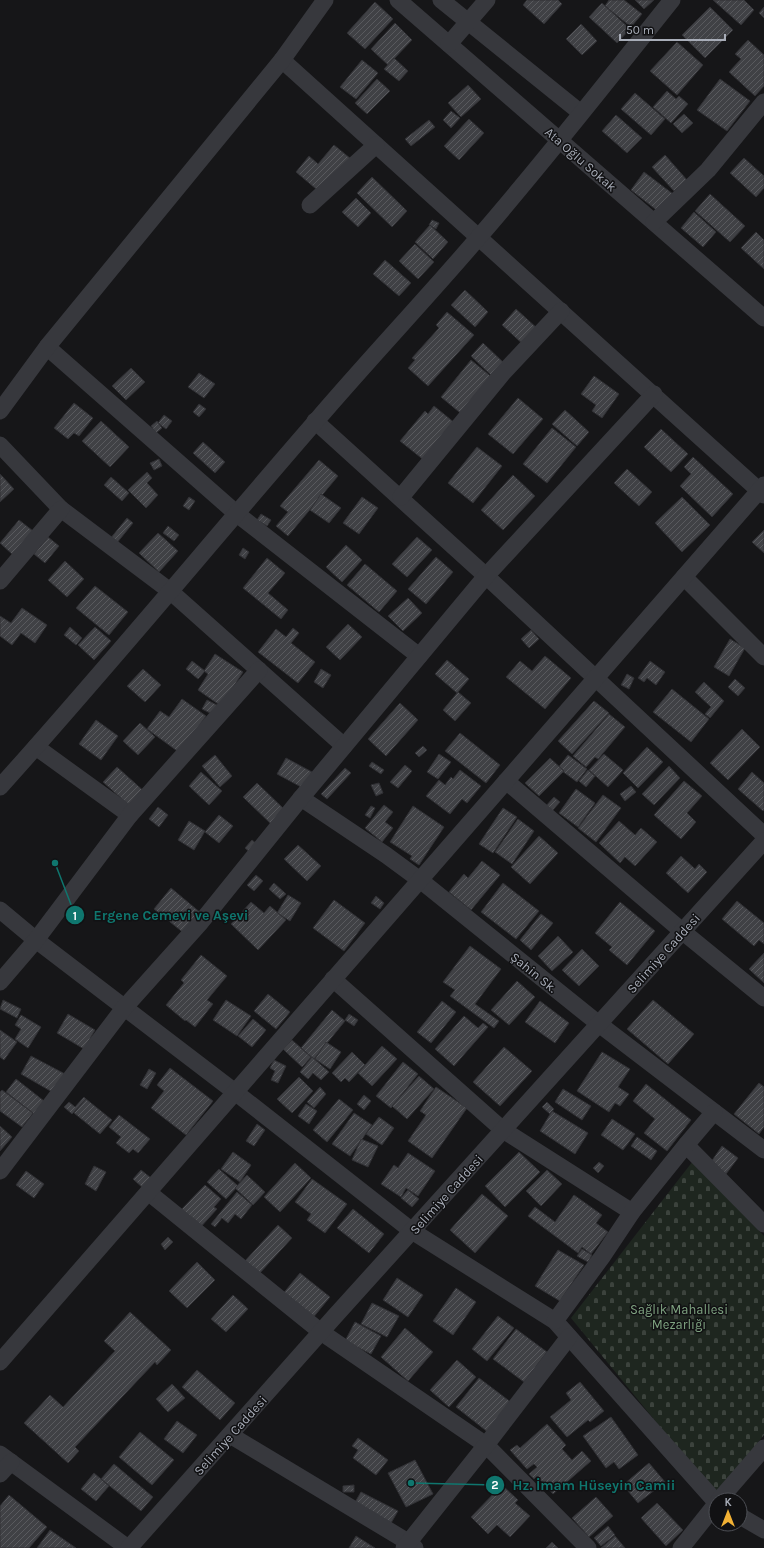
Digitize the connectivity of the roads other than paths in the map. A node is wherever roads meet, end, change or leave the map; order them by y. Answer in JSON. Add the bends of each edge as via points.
{"nodes":[{"id":1,"x":325,"y":0,"type":"edge"},
{"id":2,"x":398,"y":0,"type":"edge"},
{"id":3,"x":442,"y":0,"type":"edge"},
{"id":4,"x":487,"y":0,"type":"edge"},
{"id":5,"x":672,"y":0,"type":"edge"},
{"id":6,"x":468,"y":22,"type":"junction"},
{"id":7,"x":449,"y":44,"type":"junction"},
{"id":8,"x":282,"y":60,"type":"junction"},
{"id":9,"x":764,"y":102,"type":"edge"},
{"id":10,"x":581,"y":113,"type":"junction"},
{"id":11,"x":560,"y":141,"type":"junction"},
{"id":12,"x":376,"y":145,"type":"junction"},
{"id":13,"x":310,"y":205,"type":"dead end"},
{"id":14,"x":654,"y":222,"type":"junction"},
{"id":15,"x":478,"y":238,"type":"junction"},
{"id":16,"x":761,"y":310,"type":"edge"},
{"id":17,"x":561,"y":311,"type":"junction"},
{"id":18,"x":47,"y":347,"type":"junction"},
{"id":19,"x":654,"y":394,"type":"junction"},
{"id":20,"x":0,"y":411,"type":"edge"},
{"id":21,"x":316,"y":421,"type":"junction"},
{"id":22,"x":0,"y":445,"type":"edge"},
{"id":23,"x":762,"y":490,"type":"edge"},
{"id":24,"x":401,"y":497,"type":"junction"},
{"id":25,"x":61,"y":509,"type":"junction"},
{"id":26,"x":237,"y":514,"type":"junction"},
{"id":27,"x":486,"y":576,"type":"junction"},
{"id":28,"x":684,"y":577,"type":"junction"},
{"id":29,"x":0,"y":581,"type":"edge"},
{"id":30,"x":170,"y":591,"type":"junction"},
{"id":31,"x":419,"y":656,"type":"junction"},
{"id":32,"x":764,"y":657,"type":"edge"},
{"id":33,"x":260,"y":670,"type":"junction"},
{"id":34,"x":596,"y":678,"type":"junction"},
{"id":35,"x":344,"y":746,"type":"junction"},
{"id":36,"x":36,"y":747,"type":"junction"},
{"id":37,"x":506,"y":781,"type":"junction"},
{"id":38,"x":0,"y":787,"type":"edge"},
{"id":39,"x":301,"y":798,"type":"junction"},
{"id":40,"x":130,"y":815,"type":"junction"},
{"id":41,"x":764,"y":835,"type":"edge"},
{"id":42,"x":764,"y":841,"type":"edge"},
{"id":43,"x":420,"y":880,"type":"junction"},
{"id":44,"x":0,"y":910,"type":"edge"},
{"id":45,"x":682,"y":931,"type":"junction"},
{"id":46,"x":36,"y":940,"type":"junction"},
{"id":47,"x":333,"y":980,"type":"junction"},
{"id":48,"x":0,"y":982,"type":"edge"},
{"id":49,"x":764,"y":998,"type":"edge"},
{"id":50,"x":124,"y":1008,"type":"junction"},
{"id":51,"x":599,"y":1024,"type":"junction"},
{"id":52,"x":235,"y":1092,"type":"junction"},
{"id":53,"x":714,"y":1112,"type":"junction"},
{"id":54,"x":503,"y":1130,"type":"junction"},
{"id":55,"x":686,"y":1145,"type":"junction"},
{"id":56,"x":764,"y":1149,"type":"edge"},
{"id":57,"x":0,"y":1171,"type":"edge"},
{"id":58,"x":148,"y":1192,"type":"junction"},
{"id":59,"x":632,"y":1212,"type":"junction"},
{"id":60,"x":764,"y":1224,"type":"edge"},
{"id":61,"x":412,"y":1231,"type":"junction"},
{"id":62,"x":555,"y":1321,"type":"junction"},
{"id":63,"x":321,"y":1332,"type":"junction"},
{"id":64,"x":569,"y":1338,"type":"junction"},
{"id":65,"x":0,"y":1362,"type":"edge"},
{"id":66,"x":230,"y":1434,"type":"junction"},
{"id":67,"x":486,"y":1445,"type":"junction"},
{"id":68,"x":764,"y":1448,"type":"edge"},
{"id":69,"x":4,"y":1463,"type":"edge"},
{"id":70,"x":726,"y":1492,"type":"edge"},
{"id":71,"x":708,"y":1494,"type":"edge"},
{"id":72,"x":708,"y":1513,"type":"edge"},
{"id":73,"x":748,"y":1521,"type":"edge"},
{"id":74,"x":764,"y":1530,"type":"edge"},
{"id":75,"x":409,"y":1546,"type":"edge"},
{"id":76,"x":129,"y":1548,"type":"edge"},
{"id":77,"x":588,"y":1548,"type":"edge"},
{"id":78,"x":681,"y":1548,"type":"edge"}],
"edges":[{"from":1,"to":8,"type":"street"},
{"from":2,"to":7,"type":"street","name":"Ata Oğlu Sokak"},
{"from":3,"to":6,"type":"street"},
{"from":4,"to":6,"type":"street"},
{"from":5,"to":10,"type":"street"},
{"from":6,"to":7,"type":"street"},
{"from":6,"to":10,"type":"street"},
{"from":7,"to":11,"type":"street","name":"Ata Oğlu Sokak"},
{"from":8,"to":12,"type":"street"},
{"from":8,"to":18,"type":"street"},
{"from":9,"to":14,"type":"street","via":[[708,170]]},
{"from":10,"to":11,"type":"street"},
{"from":11,"to":14,"type":"street","name":"Ata Oğlu Sokak"},
{"from":11,"to":15,"type":"street"},
{"from":12,"to":13,"type":"street"},
{"from":12,"to":15,"type":"street"},
{"from":14,"to":16,"type":"street","name":"Ata Oğlu Sokak"},
{"from":15,"to":17,"type":"street"},
{"from":15,"to":21,"type":"street"},
{"from":17,"to":19,"type":"street"},
{"from":17,"to":24,"type":"street","via":[[502,374]]},
{"from":18,"to":20,"type":"street"},
{"from":18,"to":26,"type":"street"},
{"from":19,"to":23,"type":"street"},
{"from":19,"to":27,"type":"street"},
{"from":21,"to":24,"type":"street"},
{"from":21,"to":26,"type":"street"},
{"from":22,"to":25,"type":"street"},
{"from":23,"to":28,"type":"street"},
{"from":24,"to":27,"type":"street"},
{"from":25,"to":29,"type":"street"},
{"from":25,"to":30,"type":"street"},
{"from":26,"to":30,"type":"street"},
{"from":26,"to":31,"type":"street"},
{"from":27,"to":31,"type":"street"},
{"from":27,"to":34,"type":"street"},
{"from":28,"to":32,"type":"street"},
{"from":28,"to":34,"type":"street"},
{"from":30,"to":33,"type":"street"},
{"from":30,"to":36,"type":"street"},
{"from":31,"to":35,"type":"street"},
{"from":33,"to":35,"type":"street"},
{"from":33,"to":40,"type":"street"},
{"from":34,"to":37,"type":"street"},
{"from":34,"to":41,"type":"street"},
{"from":35,"to":39,"type":"street"},
{"from":36,"to":38,"type":"street"},
{"from":36,"to":40,"type":"street"},
{"from":37,"to":43,"type":"street"},
{"from":37,"to":45,"type":"street"},
{"from":39,"to":43,"type":"street","name":"Şahin Sk."},
{"from":39,"to":50,"type":"street","via":[[201,922]]},
{"from":40,"to":46,"type":"street"},
{"from":42,"to":45,"type":"street","name":"Selimiye Caddesi"},
{"from":43,"to":47,"type":"street"},
{"from":43,"to":51,"type":"street","name":"Şahin Sk."},
{"from":44,"to":46,"type":"street"},
{"from":45,"to":49,"type":"street"},
{"from":45,"to":51,"type":"street","name":"Selimiye Caddesi"},
{"from":46,"to":48,"type":"street"},
{"from":46,"to":50,"type":"street"},
{"from":47,"to":52,"type":"street"},
{"from":47,"to":54,"type":"street"},
{"from":50,"to":52,"type":"street"},
{"from":50,"to":57,"type":"street"},
{"from":51,"to":53,"type":"street","name":"Şahin Sk."},
{"from":51,"to":54,"type":"street","name":"Selimiye Caddesi"},
{"from":52,"to":58,"type":"street"},
{"from":52,"to":61,"type":"street"},
{"from":53,"to":55,"type":"street"},
{"from":53,"to":56,"type":"street","name":"Şahin Sk."},
{"from":54,"to":59,"type":"street"},
{"from":54,"to":61,"type":"street","name":"Selimiye Caddesi"},
{"from":55,"to":59,"type":"street"},
{"from":55,"to":60,"type":"street"},
{"from":58,"to":63,"type":"street"},
{"from":58,"to":65,"type":"street"},
{"from":59,"to":62,"type":"street"},
{"from":61,"to":62,"type":"street"},
{"from":61,"to":63,"type":"street","name":"Selimiye Caddesi"},
{"from":62,"to":64,"type":"street"},
{"from":63,"to":66,"type":"street","name":"Selimiye Caddesi"},
{"from":63,"to":67,"type":"street"},
{"from":64,"to":67,"type":"street"},
{"from":64,"to":71,"type":"street"},
{"from":66,"to":75,"type":"street"},
{"from":66,"to":76,"type":"street","name":"Selimiye Caddesi"},
{"from":67,"to":75,"type":"street"},
{"from":67,"to":77,"type":"street"},
{"from":68,"to":70,"type":"street"},
{"from":69,"to":76,"type":"street"},
{"from":72,"to":78,"type":"street"},
{"from":73,"to":74,"type":"street"}]}
